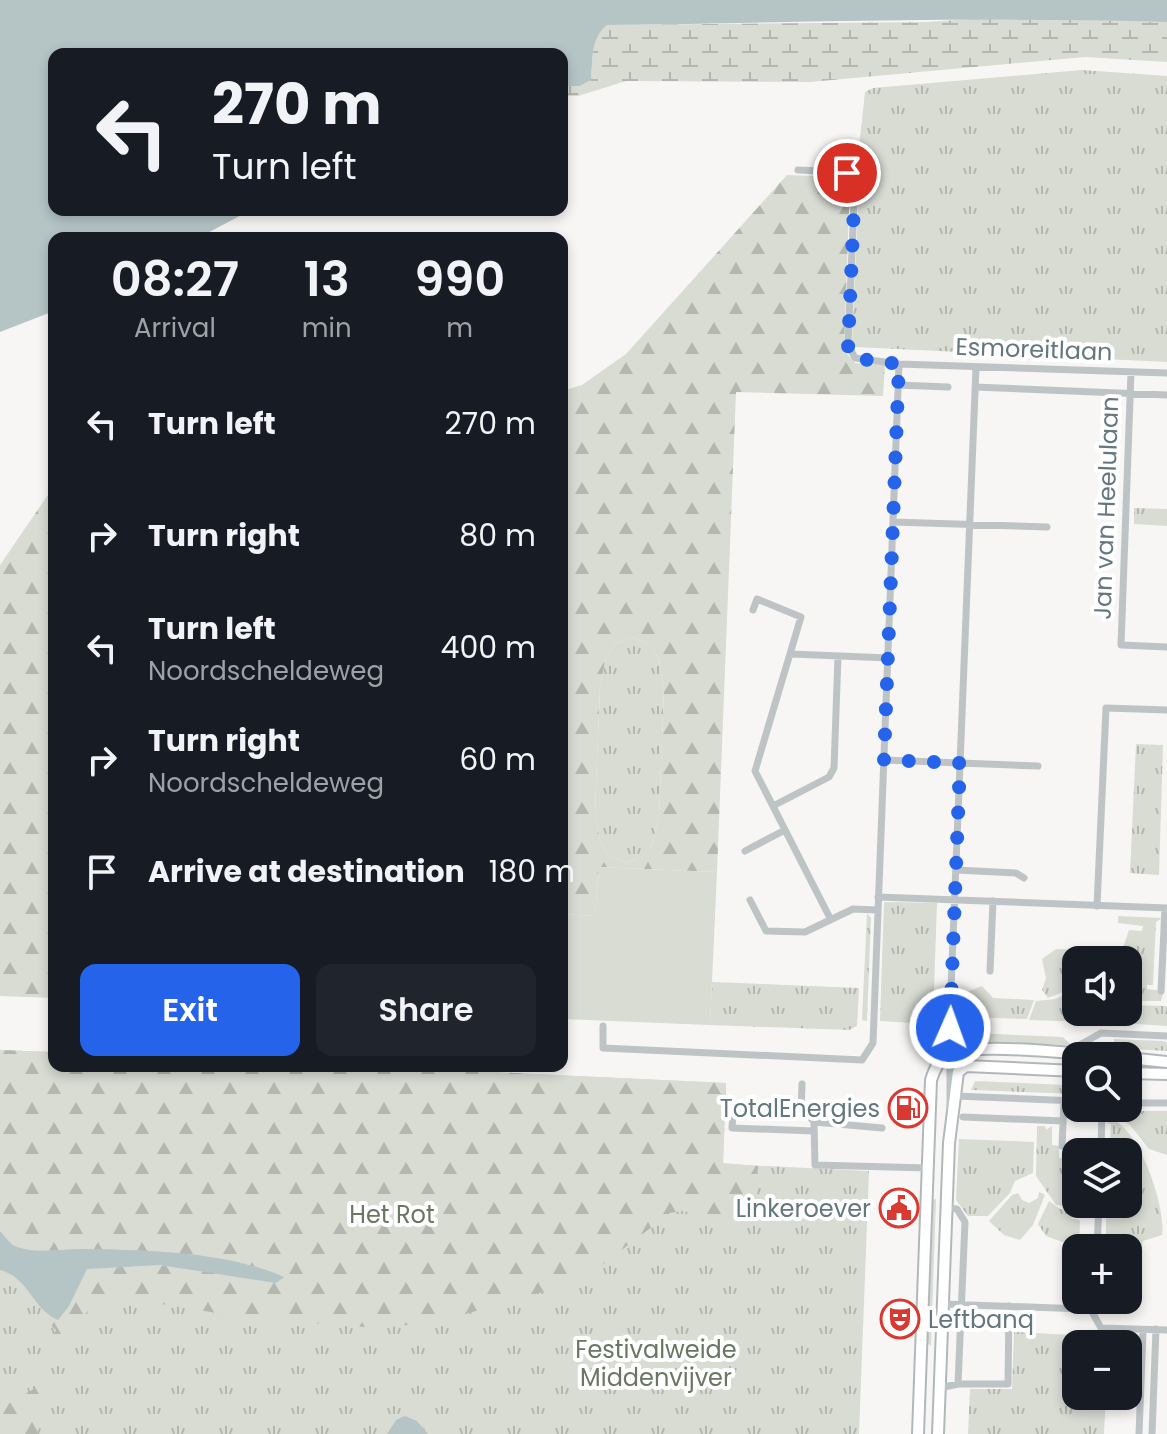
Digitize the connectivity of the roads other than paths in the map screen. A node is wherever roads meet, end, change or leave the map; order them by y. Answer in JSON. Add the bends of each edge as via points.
{"nodes":[{"id":1,"x":798,"y":170,"type":"dead end"},
{"id":2,"x":899,"y":364,"type":"junction"},
{"id":3,"x":976,"y":367,"type":"junction"},
{"id":4,"x":1131,"y":372,"type":"junction"},
{"id":5,"x":1167,"y":373,"type":"edge"},
{"id":6,"x":898,"y":385,"type":"junction"},
{"id":7,"x":948,"y":387,"type":"dead end"},
{"id":8,"x":975,"y":387,"type":"junction"},
{"id":9,"x":1131,"y":393,"type":"junction"},
{"id":10,"x":1167,"y":395,"type":"edge"},
{"id":11,"x":893,"y":522,"type":"junction"},
{"id":12,"x":970,"y":525,"type":"junction"},
{"id":13,"x":1047,"y":527,"type":"dead end"},
{"id":14,"x":753,"y":610,"type":"dead end"},
{"id":15,"x":1167,"y":647,"type":"edge"},
{"id":16,"x":791,"y":654,"type":"junction"},
{"id":17,"x":838,"y":656,"type":"junction"},
{"id":18,"x":889,"y":658,"type":"junction"},
{"id":19,"x":1167,"y":710,"type":"edge"},
{"id":20,"x":884,"y":760,"type":"junction"},
{"id":21,"x":960,"y":763,"type":"junction"},
{"id":22,"x":1038,"y":766,"type":"dead end"},
{"id":23,"x":773,"y":806,"type":"junction"},
{"id":24,"x":785,"y":830,"type":"junction"},
{"id":25,"x":745,"y":851,"type":"dead end"},
{"id":26,"x":956,"y":870,"type":"junction"},
{"id":27,"x":1024,"y":878,"type":"dead end"},
{"id":28,"x":878,"y":897,"type":"junction"},
{"id":29,"x":750,"y":900,"type":"dead end"},
{"id":30,"x":955,"y":900,"type":"junction"},
{"id":31,"x":993,"y":901,"type":"junction"},
{"id":32,"x":1097,"y":906,"type":"junction"},
{"id":33,"x":1166,"y":908,"type":"edge"},
{"id":34,"x":878,"y":910,"type":"junction"},
{"id":35,"x":831,"y":920,"type":"junction"},
{"id":36,"x":990,"y":971,"type":"dead end"},
{"id":37,"x":1161,"y":991,"type":"dead end"},
{"id":38,"x":603,"y":1026,"type":"dead end"},
{"id":39,"x":1167,"y":1036,"type":"edge"},
{"id":40,"x":1085,"y":1042,"type":"edge"},
{"id":41,"x":1062,"y":1053,"type":"edge"},
{"id":42,"x":949,"y":1056,"type":"junction"},
{"id":43,"x":1142,"y":1059,"type":"edge"},
{"id":44,"x":1167,"y":1062,"type":"edge"},
{"id":45,"x":966,"y":1066,"type":"junction"},
{"id":46,"x":1062,"y":1070,"type":"edge"},
{"id":47,"x":1142,"y":1073,"type":"edge"},
{"id":48,"x":1167,"y":1074,"type":"edge"},
{"id":49,"x":802,"y":1084,"type":"dead end"},
{"id":50,"x":952,"y":1098,"type":"junction"},
{"id":51,"x":1062,"y":1101,"type":"edge"},
{"id":52,"x":1142,"y":1103,"type":"edge"},
{"id":53,"x":1167,"y":1103,"type":"edge"},
{"id":54,"x":930,"y":1104,"type":"junction"},
{"id":55,"x":801,"y":1116,"type":"junction"},
{"id":56,"x":963,"y":1117,"type":"dead end"},
{"id":57,"x":1062,"y":1121,"type":"edge"},
{"id":58,"x":814,"y":1127,"type":"junction"},
{"id":59,"x":882,"y":1128,"type":"dead end"},
{"id":60,"x":928,"y":1168,"type":"junction"},
{"id":61,"x":947,"y":1208,"type":"junction"},
{"id":62,"x":943,"y":1304,"type":"junction"},
{"id":63,"x":962,"y":1305,"type":"junction"},
{"id":64,"x":1009,"y":1306,"type":"junction"},
{"id":65,"x":1156,"y":1329,"type":"junction"},
{"id":66,"x":1167,"y":1330,"type":"edge"},
{"id":67,"x":1143,"y":1331,"type":"junction"},
{"id":68,"x":921,"y":1350,"type":"junction"},
{"id":69,"x":941,"y":1351,"type":"junction"},
{"id":70,"x":958,"y":1384,"type":"junction"},
{"id":71,"x":940,"y":1388,"type":"junction"},
{"id":72,"x":918,"y":1415,"type":"junction"},
{"id":73,"x":939,"y":1415,"type":"junction"},
{"id":74,"x":918,"y":1434,"type":"edge"},
{"id":75,"x":938,"y":1434,"type":"edge"},
{"id":76,"x":1139,"y":1434,"type":"edge"},
{"id":77,"x":1152,"y":1434,"type":"edge"}],
"edges":[{"from":1,"to":2,"type":"street","name":"Esmoreitlaan","via":[[847,173],[855,180],[848,349],[860,359]]},
{"from":2,"to":3,"type":"street","name":"Esmoreitlaan"},
{"from":2,"to":6,"type":"street"},
{"from":3,"to":4,"type":"street","name":"Esmoreitlaan"},
{"from":3,"to":8,"type":"street"},
{"from":4,"to":5,"type":"street","name":"Esmoreitlaan"},
{"from":4,"to":9,"type":"street","name":"Jan van Heelulaan"},
{"from":6,"to":7,"type":"street","name":"Esmoreitlaan"},
{"from":6,"to":11,"type":"street"},
{"from":8,"to":9,"type":"street","name":"Esmoreitlaan"},
{"from":8,"to":12,"type":"street"},
{"from":9,"to":10,"type":"street","name":"Esmoreitlaan"},
{"from":9,"to":15,"type":"street","name":"Jan van Heelulaan","via":[[1121,645]]},
{"from":11,"to":12,"type":"street"},
{"from":11,"to":18,"type":"street"},
{"from":12,"to":13,"type":"street"},
{"from":12,"to":21,"type":"street"},
{"from":14,"to":16,"type":"street","via":[[757,599],[799,614]]},
{"from":16,"to":17,"type":"street"},
{"from":16,"to":23,"type":"street","via":[[755,764]]},
{"from":17,"to":18,"type":"street"},
{"from":17,"to":23,"type":"street","via":[[834,768],[829,777]]},
{"from":18,"to":20,"type":"street"},
{"from":19,"to":32,"type":"street","via":[[1106,708]]},
{"from":20,"to":21,"type":"street"},
{"from":20,"to":28,"type":"street"},
{"from":21,"to":22,"type":"street"},
{"from":21,"to":26,"type":"street"},
{"from":23,"to":24,"type":"street"},
{"from":24,"to":25,"type":"street"},
{"from":24,"to":35,"type":"street"},
{"from":26,"to":27,"type":"street","via":[[1016,873]]},
{"from":26,"to":30,"type":"street"},
{"from":28,"to":30,"type":"street"},
{"from":28,"to":34,"type":"street"},
{"from":29,"to":35,"type":"street","via":[[766,931],[805,932]]},
{"from":30,"to":31,"type":"street"},
{"from":30,"to":42,"type":"street"},
{"from":31,"to":32,"type":"street"},
{"from":31,"to":36,"type":"street"},
{"from":32,"to":33,"type":"street"},
{"from":33,"to":37,"type":"street"},
{"from":34,"to":35,"type":"street","via":[[853,909]]},
{"from":34,"to":38,"type":"street","via":[[876,1029],[862,1060],[603,1048]]},
{"from":39,"to":40,"type":"street","via":[[1101,1033]]},
{"from":41,"to":42,"type":"main road","via":[[971,1050]]},
{"from":42,"to":45,"type":"street","via":[[957,1066]]},
{"from":42,"to":50,"type":"street"},
{"from":42,"to":54,"type":"main road","via":[[933,1074]]},
{"from":43,"to":44,"type":"main road"},
{"from":45,"to":46,"type":"main road"},
{"from":45,"to":50,"type":"main road","via":[[958,1072]]},
{"from":47,"to":48,"type":"main road"},
{"from":49,"to":55,"type":"street"},
{"from":50,"to":51,"type":"street"},
{"from":50,"to":54,"type":"street","via":[[936,1097]]},
{"from":50,"to":61,"type":"main road"},
{"from":52,"to":53,"type":"street"},
{"from":54,"to":60,"type":"main road"},
{"from":55,"to":58,"type":"street","via":[[809,1116]]},
{"from":55,"to":58,"type":"street","via":[[733,1113],[732,1128]]},
{"from":56,"to":57,"type":"street"},
{"from":58,"to":59,"type":"street"},
{"from":58,"to":60,"type":"street","via":[[815,1165]]},
{"from":60,"to":68,"type":"main road"},
{"from":61,"to":62,"type":"main road"},
{"from":61,"to":63,"type":"street","via":[[957,1209],[965,1222]]},
{"from":62,"to":63,"type":"street"},
{"from":62,"to":69,"type":"main road"},
{"from":63,"to":64,"type":"street"},
{"from":63,"to":70,"type":"street"},
{"from":64,"to":67,"type":"street","via":[[1088,1309],[1101,1328]]},
{"from":64,"to":70,"type":"street","via":[[1008,1384]]},
{"from":65,"to":66,"type":"street"},
{"from":65,"to":67,"type":"street"},
{"from":65,"to":77,"type":"street"},
{"from":67,"to":76,"type":"street"},
{"from":68,"to":69,"type":"street"},
{"from":68,"to":72,"type":"main road"},
{"from":69,"to":71,"type":"main road"},
{"from":70,"to":71,"type":"street"},
{"from":71,"to":73,"type":"main road"},
{"from":72,"to":73,"type":"street"},
{"from":72,"to":74,"type":"main road"},
{"from":73,"to":75,"type":"main road"}]}
